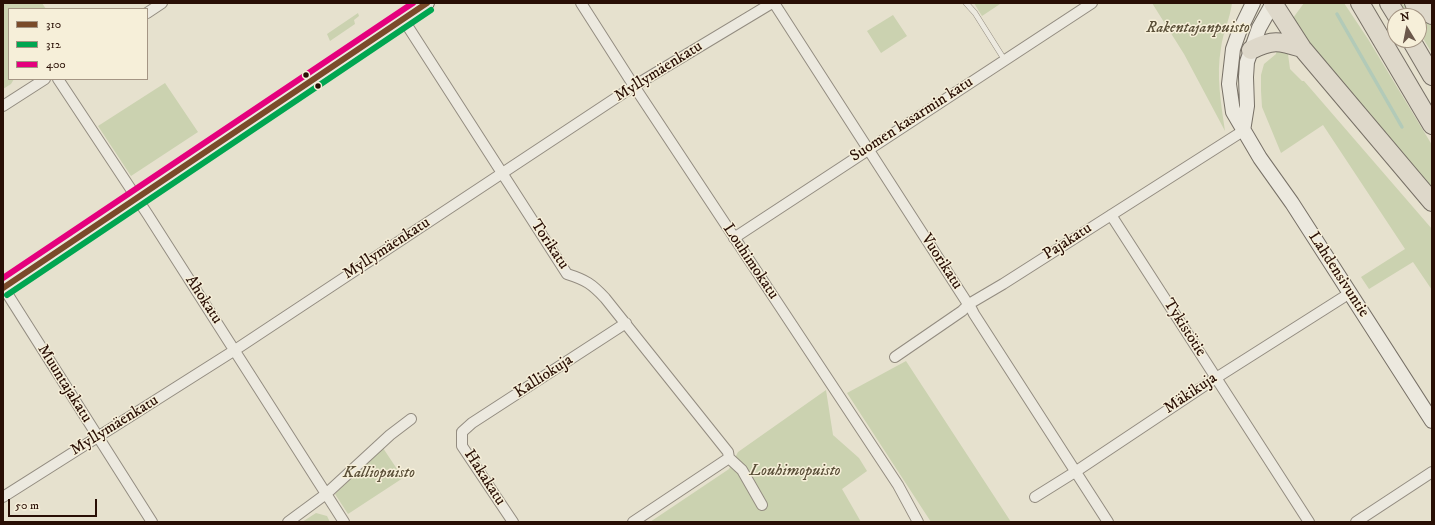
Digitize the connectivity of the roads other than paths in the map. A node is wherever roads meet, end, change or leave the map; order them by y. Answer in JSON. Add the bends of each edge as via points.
{"nodes":[{"id":1,"x":162,"y":3,"type":"edge"},
{"id":2,"x":427,"y":3,"type":"edge"},
{"id":3,"x":581,"y":3,"type":"edge"},
{"id":4,"x":773,"y":3,"type":"edge"},
{"id":5,"x":966,"y":3,"type":"edge"},
{"id":6,"x":1092,"y":3,"type":"edge"},
{"id":7,"x":1253,"y":3,"type":"edge"},
{"id":8,"x":1273,"y":3,"type":"edge"},
{"id":9,"x":1360,"y":3,"type":"edge"},
{"id":10,"x":1414,"y":3,"type":"edge"},
{"id":11,"x":148,"y":11,"type":"edge"},
{"id":12,"x":1432,"y":15,"type":"edge"},
{"id":13,"x":403,"y":19,"type":"junction"},
{"id":14,"x":1302,"y":48,"type":"junction"},
{"id":15,"x":1416,"y":48,"type":"edge"},
{"id":16,"x":1251,"y":50,"type":"junction"},
{"id":17,"x":1004,"y":60,"type":"junction"},
{"id":18,"x":1432,"y":76,"type":"edge"},
{"id":19,"x":43,"y":80,"type":"edge"},
{"id":20,"x":59,"y":80,"type":"edge"},
{"id":21,"x":634,"y":86,"type":"junction"},
{"id":22,"x":3,"y":106,"type":"edge"},
{"id":23,"x":1432,"y":125,"type":"edge"},
{"id":24,"x":1243,"y":131,"type":"junction"},
{"id":25,"x":868,"y":149,"type":"junction"},
{"id":26,"x":502,"y":174,"type":"junction"},
{"id":27,"x":136,"y":198,"type":"junction"},
{"id":28,"x":1432,"y":202,"type":"edge"},
{"id":29,"x":1111,"y":215,"type":"junction"},
{"id":30,"x":734,"y":238,"type":"junction"},
{"id":31,"x":3,"y":287,"type":"edge"},
{"id":32,"x":1350,"y":293,"type":"junction"},
{"id":33,"x":969,"y":304,"type":"junction"},
{"id":34,"x":626,"y":323,"type":"junction"},
{"id":35,"x":235,"y":350,"type":"junction"},
{"id":36,"x":896,"y":357,"type":"dead end"},
{"id":37,"x":1216,"y":378,"type":"junction"},
{"id":38,"x":411,"y":419,"type":"dead end"},
{"id":39,"x":1432,"y":421,"type":"edge"},
{"id":40,"x":462,"y":432,"type":"joint"},
{"id":41,"x":98,"y":437,"type":"junction"},
{"id":42,"x":729,"y":458,"type":"junction"},
{"id":43,"x":1075,"y":472,"type":"junction"},
{"id":44,"x":1432,"y":472,"type":"edge"},
{"id":45,"x":326,"y":494,"type":"junction"},
{"id":46,"x":3,"y":497,"type":"edge"},
{"id":47,"x":1035,"y":497,"type":"dead end"},
{"id":48,"x":762,"y":505,"type":"dead end"},
{"id":49,"x":152,"y":522,"type":"edge"},
{"id":50,"x":288,"y":522,"type":"edge"},
{"id":51,"x":344,"y":522,"type":"edge"},
{"id":52,"x":513,"y":522,"type":"edge"},
{"id":53,"x":633,"y":522,"type":"edge"},
{"id":54,"x":918,"y":522,"type":"edge"},
{"id":55,"x":1108,"y":522,"type":"edge"},
{"id":56,"x":1309,"y":522,"type":"edge"},
{"id":57,"x":1356,"y":522,"type":"edge"}],
"edges":[{"from":1,"to":11,"type":"street"},
{"from":2,"to":13,"type":"main road"},
{"from":3,"to":21,"type":"street","name":"Louhimokatu"},
{"from":4,"to":21,"type":"street","name":"Myllymäenkatu"},
{"from":4,"to":25,"type":"street","name":"Vuorikatu"},
{"from":5,"to":17,"type":"lane"},
{"from":6,"to":17,"type":"street","name":"Suomen kasarmin katu"},
{"from":7,"to":24,"type":"main road","name":"Lahdensivuntie","via":[[1239,32],[1229,84],[1233,112]]},
{"from":8,"to":14,"type":"highway"},
{"from":8,"to":16,"type":"main road"},
{"from":9,"to":23,"type":"highway"},
{"from":10,"to":12,"type":"highway"},
{"from":13,"to":26,"type":"street","name":"Torikatu"},
{"from":13,"to":27,"type":"main road"},
{"from":14,"to":16,"type":"highway","via":[[1272,42]]},
{"from":14,"to":28,"type":"highway"},
{"from":15,"to":18,"type":"highway"},
{"from":16,"to":24,"type":"main road","via":[[1247,62],[1247,106]]},
{"from":17,"to":25,"type":"street","name":"Suomen kasarmin katu"},
{"from":19,"to":22,"type":"street"},
{"from":20,"to":27,"type":"street","name":"Ahokatu"},
{"from":21,"to":26,"type":"street","name":"Myllymäenkatu"},
{"from":21,"to":30,"type":"street","name":"Louhimokatu"},
{"from":24,"to":29,"type":"street","name":"Pajakatu"},
{"from":24,"to":32,"type":"main road","name":"Lahdensivuntie"},
{"from":25,"to":30,"type":"street","name":"Suomen kasarmin katu"},
{"from":25,"to":33,"type":"street","name":"Vuorikatu"},
{"from":26,"to":34,"type":"street","name":"Torikatu","via":[[567,274],[592,284]]},
{"from":26,"to":35,"type":"street","name":"Myllymäenkatu"},
{"from":27,"to":31,"type":"main road"},
{"from":27,"to":35,"type":"street","name":"Ahokatu"},
{"from":29,"to":33,"type":"street","name":"Pajakatu"},
{"from":29,"to":37,"type":"street","name":"Tykistötie"},
{"from":30,"to":54,"type":"street","name":"Louhimokatu","via":[[898,485]]},
{"from":31,"to":41,"type":"street","name":"Muuntajakatu"},
{"from":32,"to":37,"type":"street","name":"Mäkikuja"},
{"from":32,"to":39,"type":"main road","name":"Lahdensivuntie"},
{"from":33,"to":36,"type":"street","name":"Pajakatu"},
{"from":33,"to":43,"type":"street","name":"Vuorikatu"},
{"from":34,"to":40,"type":"street","name":"Kalliokuja"},
{"from":34,"to":42,"type":"street","name":"Torikatu","via":[[728,452]]},
{"from":35,"to":41,"type":"street","name":"Myllymäenkatu"},
{"from":35,"to":45,"type":"street","name":"Ahokatu"},
{"from":37,"to":43,"type":"street","name":"Mäkikuja"},
{"from":37,"to":56,"type":"street","name":"Tykistötie"},
{"from":38,"to":45,"type":"street"},
{"from":40,"to":52,"type":"street","name":"Hakakatu","via":[[462,446]]},
{"from":41,"to":46,"type":"street","name":"Myllymäenkatu"},
{"from":41,"to":49,"type":"street","name":"Muuntajakatu"},
{"from":42,"to":48,"type":"street","name":"Torikatu","via":[[742,470]]},
{"from":42,"to":53,"type":"street"},
{"from":43,"to":47,"type":"street","name":"Mäkikuja"},
{"from":43,"to":55,"type":"street","name":"Vuorikatu"},
{"from":44,"to":57,"type":"street"},
{"from":45,"to":50,"type":"street"},
{"from":45,"to":51,"type":"street","name":"Ahokatu"}]}
